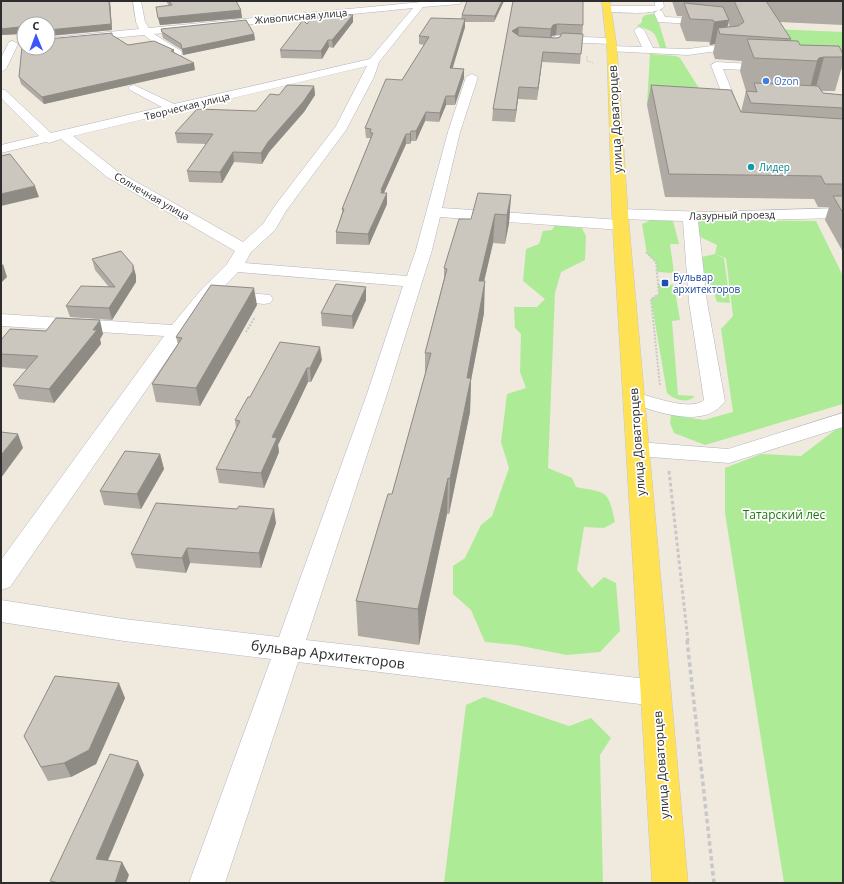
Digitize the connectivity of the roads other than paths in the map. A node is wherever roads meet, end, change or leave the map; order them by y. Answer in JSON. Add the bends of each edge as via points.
{"nodes":[{"id":1,"x":137,"y":1,"type":"edge"},
{"id":2,"x":459,"y":1,"type":"edge"},
{"id":3,"x":659,"y":1,"type":"edge"},
{"id":4,"x":414,"y":4,"type":"edge"},
{"id":5,"x":606,"y":5,"type":"edge"},
{"id":6,"x":658,"y":13,"type":"dead end"},
{"id":7,"x":639,"y":30,"type":"dead end"},
{"id":8,"x":144,"y":31,"type":"junction"},
{"id":9,"x":56,"y":39,"type":"edge"},
{"id":10,"x":548,"y":43,"type":"edge"},
{"id":11,"x":13,"y":44,"type":"junction"},
{"id":12,"x":16,"y":44,"type":"edge"},
{"id":13,"x":1,"y":45,"type":"edge"},
{"id":14,"x":611,"y":45,"type":"junction"},
{"id":15,"x":649,"y":50,"type":"junction"},
{"id":16,"x":178,"y":53,"type":"edge"},
{"id":17,"x":374,"y":61,"type":"junction"},
{"id":18,"x":779,"y":68,"type":"edge"},
{"id":19,"x":1,"y":69,"type":"edge"},
{"id":20,"x":472,"y":77,"type":"dead end"},
{"id":21,"x":134,"y":88,"type":"dead end"},
{"id":22,"x":1,"y":92,"type":"edge"},
{"id":23,"x":728,"y":96,"type":"junction"},
{"id":24,"x":743,"y":97,"type":"dead end"},
{"id":25,"x":174,"y":109,"type":"junction"},
{"id":26,"x":740,"y":128,"type":"edge"},
{"id":27,"x":64,"y":135,"type":"junction"},
{"id":28,"x":49,"y":139,"type":"junction"},
{"id":29,"x":1,"y":150,"type":"edge"},
{"id":30,"x":434,"y":212,"type":"junction"},
{"id":31,"x":843,"y":213,"type":"edge"},
{"id":32,"x":690,"y":216,"type":"junction"},
{"id":33,"x":621,"y":219,"type":"junction"},
{"id":34,"x":244,"y":249,"type":"junction"},
{"id":35,"x":234,"y":267,"type":"junction"},
{"id":36,"x":413,"y":282,"type":"junction"},
{"id":37,"x":207,"y":294,"type":"junction"},
{"id":38,"x":264,"y":299,"type":"dead end"},
{"id":39,"x":1,"y":320,"type":"edge"},
{"id":40,"x":176,"y":331,"type":"junction"},
{"id":41,"x":634,"y":398,"type":"junction"},
{"id":42,"x":843,"y":420,"type":"edge"},
{"id":43,"x":638,"y":449,"type":"junction"},
{"id":44,"x":1,"y":580,"type":"edge"},
{"id":45,"x":1,"y":611,"type":"edge"},
{"id":46,"x":289,"y":649,"type":"junction"},
{"id":47,"x":656,"y":693,"type":"junction"},
{"id":48,"x":208,"y":883,"type":"edge"},
{"id":49,"x":670,"y":883,"type":"edge"}],
"edges":[{"from":1,"to":8,"type":"street","via":[[138,16]]},
{"from":2,"to":4,"type":"street","name":"Живописная улица"},
{"from":3,"to":5,"type":"street","via":[[660,7],[653,9]]},
{"from":4,"to":8,"type":"street","name":"Живописная улица"},
{"from":4,"to":17,"type":"street"},
{"from":5,"to":14,"type":"main road","name":"улица Доваторцев"},
{"from":6,"to":15,"type":"street","via":[[661,20],[712,22],[724,25],[732,46],[688,52]]},
{"from":7,"to":15,"type":"street"},
{"from":8,"to":9,"type":"street","name":"Живописная улица"},
{"from":8,"to":16,"type":"street"},
{"from":10,"to":14,"type":"street","via":[[555,44],[556,39]]},
{"from":11,"to":12,"type":"street"},
{"from":11,"to":13,"type":"street"},
{"from":11,"to":19,"type":"street"},
{"from":14,"to":15,"type":"street"},
{"from":14,"to":33,"type":"main road","name":"улица Доваторцев"},
{"from":17,"to":25,"type":"street","name":"Творческая улица"},
{"from":17,"to":34,"type":"street","via":[[342,127],[269,227]]},
{"from":18,"to":23,"type":"street","via":[[716,65]]},
{"from":20,"to":30,"type":"street","via":[[454,132]]},
{"from":21,"to":25,"type":"street"},
{"from":22,"to":28,"type":"street"},
{"from":23,"to":24,"type":"street"},
{"from":23,"to":26,"type":"street"},
{"from":25,"to":27,"type":"street","name":"Творческая улица"},
{"from":27,"to":28,"type":"street","name":"Творческая улица"},
{"from":27,"to":34,"type":"street","name":"Солнечная улица","via":[[112,174]]},
{"from":28,"to":29,"type":"street","name":"Творческая улица"},
{"from":30,"to":33,"type":"street","name":"Лазурный проезд"},
{"from":30,"to":36,"type":"street"},
{"from":31,"to":32,"type":"street","name":"Лазурный проезд"},
{"from":32,"to":33,"type":"street","name":"Лазурный проезд"},
{"from":32,"to":41,"type":"street","via":[[698,302],[715,401],[705,409],[689,410]]},
{"from":33,"to":41,"type":"main road","name":"улица Доваторцев"},
{"from":34,"to":35,"type":"street"},
{"from":35,"to":36,"type":"street"},
{"from":35,"to":37,"type":"street"},
{"from":36,"to":46,"type":"street"},
{"from":37,"to":38,"type":"street"},
{"from":37,"to":40,"type":"street"},
{"from":39,"to":40,"type":"street"},
{"from":40,"to":44,"type":"street"},
{"from":41,"to":43,"type":"main road","name":"улица Доваторцев"},
{"from":42,"to":43,"type":"street","via":[[729,456]]},
{"from":43,"to":47,"type":"main road","name":"улица Доваторцев"},
{"from":45,"to":46,"type":"street","name":"бульвар Архитекторов","via":[[124,630]]},
{"from":46,"to":47,"type":"street","name":"бульвар Архитекторов"},
{"from":46,"to":48,"type":"street"},
{"from":47,"to":49,"type":"main road","name":"улица Доваторцев"}]}
